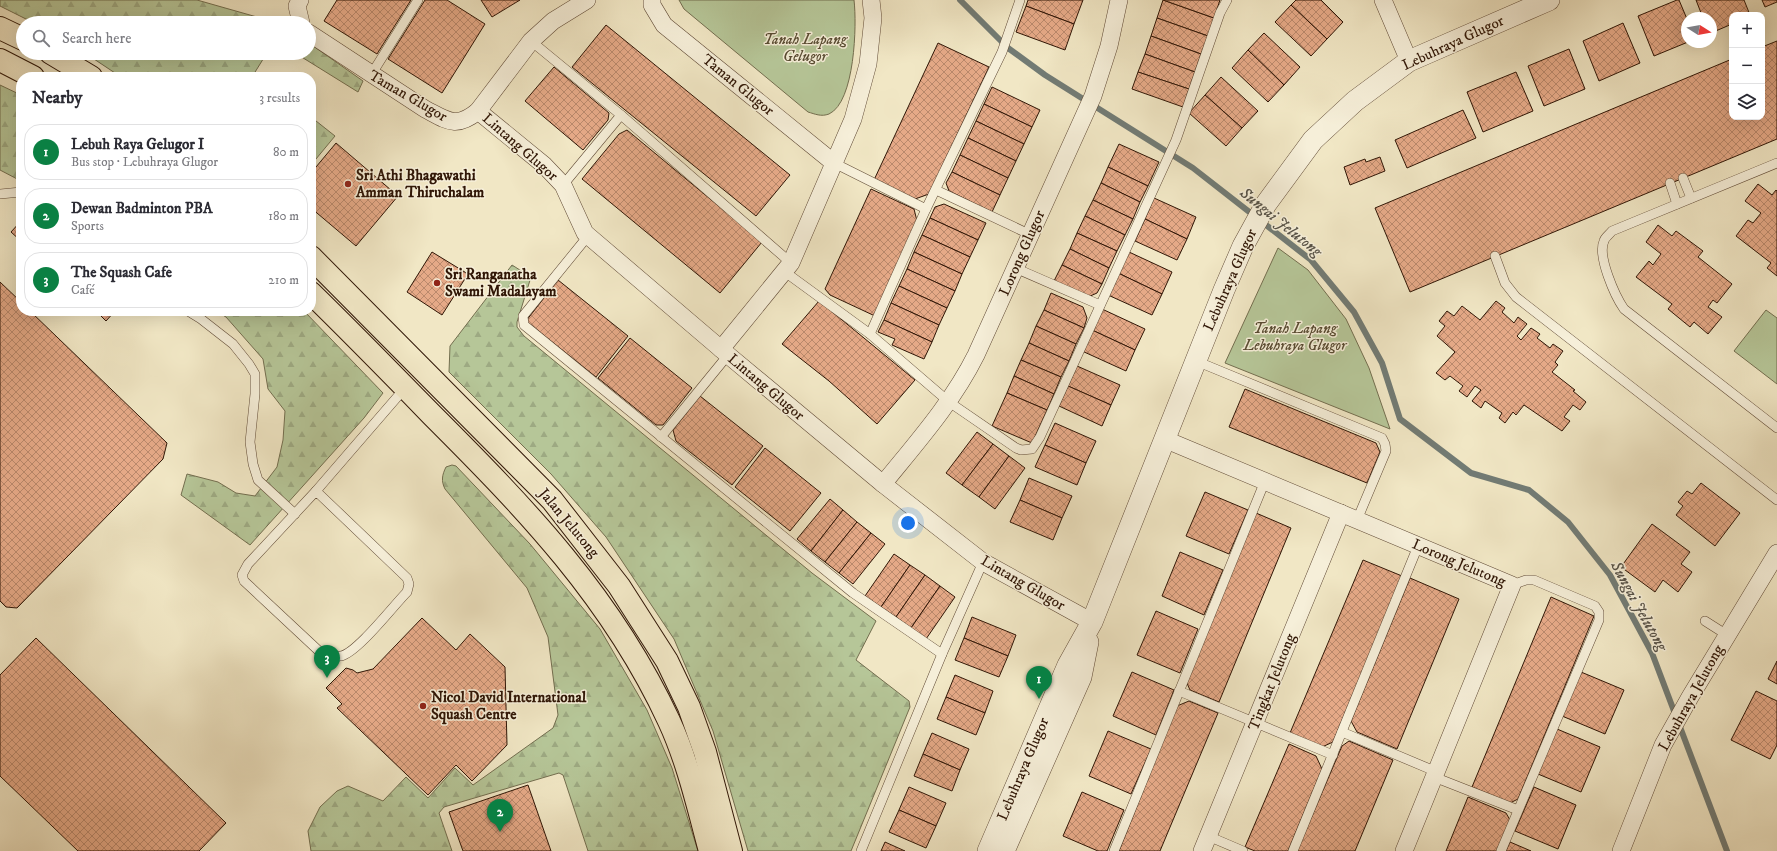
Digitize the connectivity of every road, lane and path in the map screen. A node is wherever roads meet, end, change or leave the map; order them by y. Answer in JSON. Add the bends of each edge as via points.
{"nodes":[{"id":1,"x":418,"y":0,"type":"edge"},
{"id":2,"x":587,"y":0,"type":"edge"},
{"id":3,"x":652,"y":0,"type":"edge"},
{"id":4,"x":871,"y":0,"type":"edge"},
{"id":5,"x":1020,"y":0,"type":"edge"},
{"id":6,"x":1119,"y":0,"type":"edge"},
{"id":7,"x":1228,"y":0,"type":"edge"},
{"id":8,"x":1383,"y":0,"type":"edge"},
{"id":9,"x":1549,"y":0,"type":"edge"},
{"id":10,"x":299,"y":3,"type":"edge"},
{"id":11,"x":299,"y":16,"type":"edge"},
{"id":12,"x":0,"y":28,"type":"edge"},
{"id":13,"x":16,"y":36,"type":"edge"},
{"id":14,"x":316,"y":38,"type":"edge"},
{"id":15,"x":530,"y":41,"type":"junction"},
{"id":16,"x":0,"y":60,"type":"edge"},
{"id":17,"x":63,"y":60,"type":"edge"},
{"id":18,"x":1409,"y":61,"type":"junction"},
{"id":19,"x":23,"y":72,"type":"edge"},
{"id":20,"x":83,"y":72,"type":"edge"},
{"id":21,"x":371,"y":75,"type":"junction"},
{"id":22,"x":478,"y":111,"type":"junction"},
{"id":23,"x":621,"y":115,"type":"junction"},
{"id":24,"x":834,"y":163,"type":"junction"},
{"id":25,"x":1777,"y":163,"type":"edge"},
{"id":26,"x":1684,"y":178,"type":"dead end"},
{"id":27,"x":1670,"y":183,"type":"dead end"},
{"id":28,"x":563,"y":185,"type":"junction"},
{"id":29,"x":936,"y":190,"type":"junction"},
{"id":30,"x":16,"y":192,"type":"edge"},
{"id":31,"x":0,"y":194,"type":"edge"},
{"id":32,"x":1691,"y":198,"type":"junction"},
{"id":33,"x":1677,"y":204,"type":"junction"},
{"id":34,"x":926,"y":209,"type":"junction"},
{"id":35,"x":1031,"y":235,"type":"junction"},
{"id":36,"x":588,"y":236,"type":"junction"},
{"id":37,"x":1495,"y":256,"type":"dead end"},
{"id":38,"x":316,"y":262,"type":"edge"},
{"id":39,"x":788,"y":267,"type":"junction"},
{"id":40,"x":1015,"y":268,"type":"junction"},
{"id":41,"x":316,"y":298,"type":"edge"},
{"id":42,"x":1100,"y":305,"type":"junction"},
{"id":43,"x":196,"y":316,"type":"edge"},
{"id":44,"x":870,"y":334,"type":"junction"},
{"id":45,"x":724,"y":352,"type":"junction"},
{"id":46,"x":1195,"y":361,"type":"junction"},
{"id":47,"x":406,"y":388,"type":"junction"},
{"id":48,"x":949,"y":402,"type":"junction"},
{"id":49,"x":1777,"y":428,"type":"edge"},
{"id":50,"x":661,"y":436,"type":"junction"},
{"id":51,"x":1164,"y":439,"type":"junction"},
{"id":52,"x":1266,"y":481,"type":"junction"},
{"id":53,"x":883,"y":484,"type":"junction"},
{"id":54,"x":316,"y":491,"type":"junction"},
{"id":55,"x":1777,"y":500,"type":"edge"},
{"id":56,"x":1342,"y":513,"type":"junction"},
{"id":57,"x":295,"y":514,"type":"junction"},
{"id":58,"x":1357,"y":520,"type":"junction"},
{"id":59,"x":1418,"y":546,"type":"junction"},
{"id":60,"x":1777,"y":553,"type":"edge"},
{"id":61,"x":983,"y":562,"type":"junction"},
{"id":62,"x":1512,"y":585,"type":"junction"},
{"id":63,"x":1705,"y":621,"type":"dead end"},
{"id":64,"x":1092,"y":622,"type":"junction"},
{"id":65,"x":1728,"y":635,"type":"junction"},
{"id":66,"x":942,"y":654,"type":"junction"},
{"id":67,"x":1179,"y":691,"type":"junction"},
{"id":68,"x":1255,"y":722,"type":"junction"},
{"id":69,"x":1342,"y":732,"type":"junction"},
{"id":70,"x":1333,"y":755,"type":"junction"},
{"id":71,"x":1436,"y":774,"type":"junction"},
{"id":72,"x":1518,"y":810,"type":"junction"},
{"id":73,"x":1205,"y":844,"type":"edge"},
{"id":74,"x":710,"y":851,"type":"edge"},
{"id":75,"x":731,"y":851,"type":"edge"},
{"id":76,"x":861,"y":851,"type":"edge"},
{"id":77,"x":993,"y":851,"type":"edge"},
{"id":78,"x":1114,"y":851,"type":"edge"},
{"id":79,"x":1243,"y":851,"type":"edge"},
{"id":80,"x":1293,"y":851,"type":"edge"},
{"id":81,"x":1404,"y":851,"type":"edge"},
{"id":82,"x":1501,"y":851,"type":"edge"},
{"id":83,"x":1620,"y":851,"type":"edge"}],
"edges":[{"from":1,"to":21,"type":"lane"},
{"from":2,"to":15,"type":"street","name":"Taman Glugor","via":[[553,21]]},
{"from":3,"to":24,"type":"street","name":"Taman Glugor","via":[[652,5],[664,25]]},
{"from":4,"to":24,"type":"street","via":[[873,18],[868,64],[853,118]]},
{"from":5,"to":29,"type":"lane","via":[[1002,52]]},
{"from":6,"to":35,"type":"street","name":"Lorong Glugor","via":[[1109,46],[1093,96]]},
{"from":7,"to":42,"type":"lane","via":[[1220,13],[1176,140]]},
{"from":8,"to":18,"type":"street"},
{"from":9,"to":18,"type":"street","name":"Lebuhraya Glugor"},
{"from":10,"to":11,"type":"street"},
{"from":12,"to":13,"type":"main road"},
{"from":14,"to":21,"type":"street","name":"Taman Glugor"},
{"from":15,"to":22,"type":"street","name":"Taman Glugor"},
{"from":15,"to":23,"type":"lane"},
{"from":16,"to":19,"type":"main road"},
{"from":17,"to":20,"type":"main road"},
{"from":18,"to":46,"type":"street","name":"Lebuhraya Glugor","via":[[1355,101],[1313,140],[1266,204],[1243,246]]},
{"from":21,"to":22,"type":"street","name":"Taman Glugor","via":[[445,120],[459,123]]},
{"from":22,"to":28,"type":"street","name":"Lintang Glugor","via":[[544,165]]},
{"from":23,"to":28,"type":"lane"},
{"from":23,"to":39,"type":"lane"},
{"from":24,"to":34,"type":"lane"},
{"from":24,"to":39,"type":"street"},
{"from":25,"to":32,"type":"lane"},
{"from":26,"to":32,"type":"lane"},
{"from":27,"to":33,"type":"lane"},
{"from":28,"to":36,"type":"street","name":"Lintang Glugor","via":[[580,225]]},
{"from":29,"to":34,"type":"lane"},
{"from":29,"to":35,"type":"lane"},
{"from":30,"to":31,"type":"lane"},
{"from":32,"to":33,"type":"lane"},
{"from":33,"to":49,"type":"lane","via":[[1612,231],[1604,240],[1602,255],[1617,298],[1624,309]]},
{"from":34,"to":44,"type":"lane"},
{"from":35,"to":40,"type":"street","name":"Lorong Glugor"},
{"from":36,"to":45,"type":"street","name":"Lintang Glugor"},
{"from":36,"to":50,"type":"lane","via":[[523,316],[522,322]]},
{"from":37,"to":55,"type":"lane","via":[[1505,283],[1516,297]]},
{"from":38,"to":75,"type":"main road","name":"Jalan Jelutong","via":[[552,500],[619,586],[667,661],[689,707],[705,752]]},
{"from":39,"to":44,"type":"lane"},
{"from":39,"to":45,"type":"street"},
{"from":40,"to":42,"type":"lane"},
{"from":40,"to":48,"type":"street","name":"Lorong Glugor","via":[[976,355]]},
{"from":41,"to":47,"type":"main road","name":"Jalan Jelutong"},
{"from":42,"to":48,"type":"lane","via":[[1040,437],[1032,449],[1016,448]]},
{"from":43,"to":57,"type":"lane","via":[[234,344],[255,374],[250,442],[253,464],[258,480]]},
{"from":44,"to":48,"type":"lane"},
{"from":45,"to":50,"type":"lane"},
{"from":45,"to":53,"type":"street","name":"Lintang Glugor"},
{"from":46,"to":51,"type":"street","name":"Lebuhraya Glugor"},
{"from":46,"to":58,"type":"lane","via":[[1382,438],[1386,451]]},
{"from":47,"to":54,"type":"lane"},
{"from":47,"to":74,"type":"main road","name":"Jalan Jelutong","via":[[546,532],[621,633],[644,670],[670,722],[691,778]]},
{"from":48,"to":53,"type":"street","name":"Lorong Glugor"},
{"from":50,"to":66,"type":"lane","via":[[853,593]]},
{"from":51,"to":52,"type":"street","name":"Lorong Jelutong"},
{"from":51,"to":64,"type":"street","name":"Lebuhraya Glugor"},
{"from":52,"to":56,"type":"street","name":"Lorong Jelutong"},
{"from":52,"to":67,"type":"lane"},
{"from":53,"to":61,"type":"street","name":"Lintang Glugor"},
{"from":54,"to":57,"type":"lane"},
{"from":54,"to":57,"type":"lane","via":[[407,578],[409,584],[407,592],[356,647],[340,656],[320,652],[244,581],[242,575],[248,564]]},
{"from":56,"to":58,"type":"street","name":"Lorong Jelutong"},
{"from":56,"to":68,"type":"street","name":"Tingkat Jelutong"},
{"from":58,"to":59,"type":"street","name":"Lorong Jelutong"},
{"from":59,"to":62,"type":"street","name":"Lorong Jelutong"},
{"from":59,"to":69,"type":"lane"},
{"from":60,"to":65,"type":"street","name":"Lebuhraya Jelutong"},
{"from":61,"to":64,"type":"street","name":"Lintang Glugor"},
{"from":61,"to":66,"type":"lane"},
{"from":62,"to":71,"type":"street","name":"Lorong Jelutong"},
{"from":62,"to":72,"type":"lane","via":[[1534,580],[1595,606],[1599,612],[1599,620]]},
{"from":63,"to":65,"type":"lane"},
{"from":64,"to":77,"type":"street","name":"Lebuhraya Glugor","via":[[1081,677]]},
{"from":65,"to":83,"type":"street","name":"Lebuhraya Jelutong","via":[[1663,745]]},
{"from":66,"to":76,"type":"lane"},
{"from":67,"to":68,"type":"lane"},
{"from":67,"to":78,"type":"lane"},
{"from":68,"to":70,"type":"lane"},
{"from":68,"to":73,"type":"street","name":"Tingkat Jelutong"},
{"from":69,"to":70,"type":"lane"},
{"from":69,"to":71,"type":"lane"},
{"from":70,"to":80,"type":"lane"},
{"from":71,"to":72,"type":"lane"},
{"from":71,"to":81,"type":"street","name":"Lorong Jelutong"},
{"from":72,"to":82,"type":"lane"},
{"from":73,"to":79,"type":"lane"}]}
